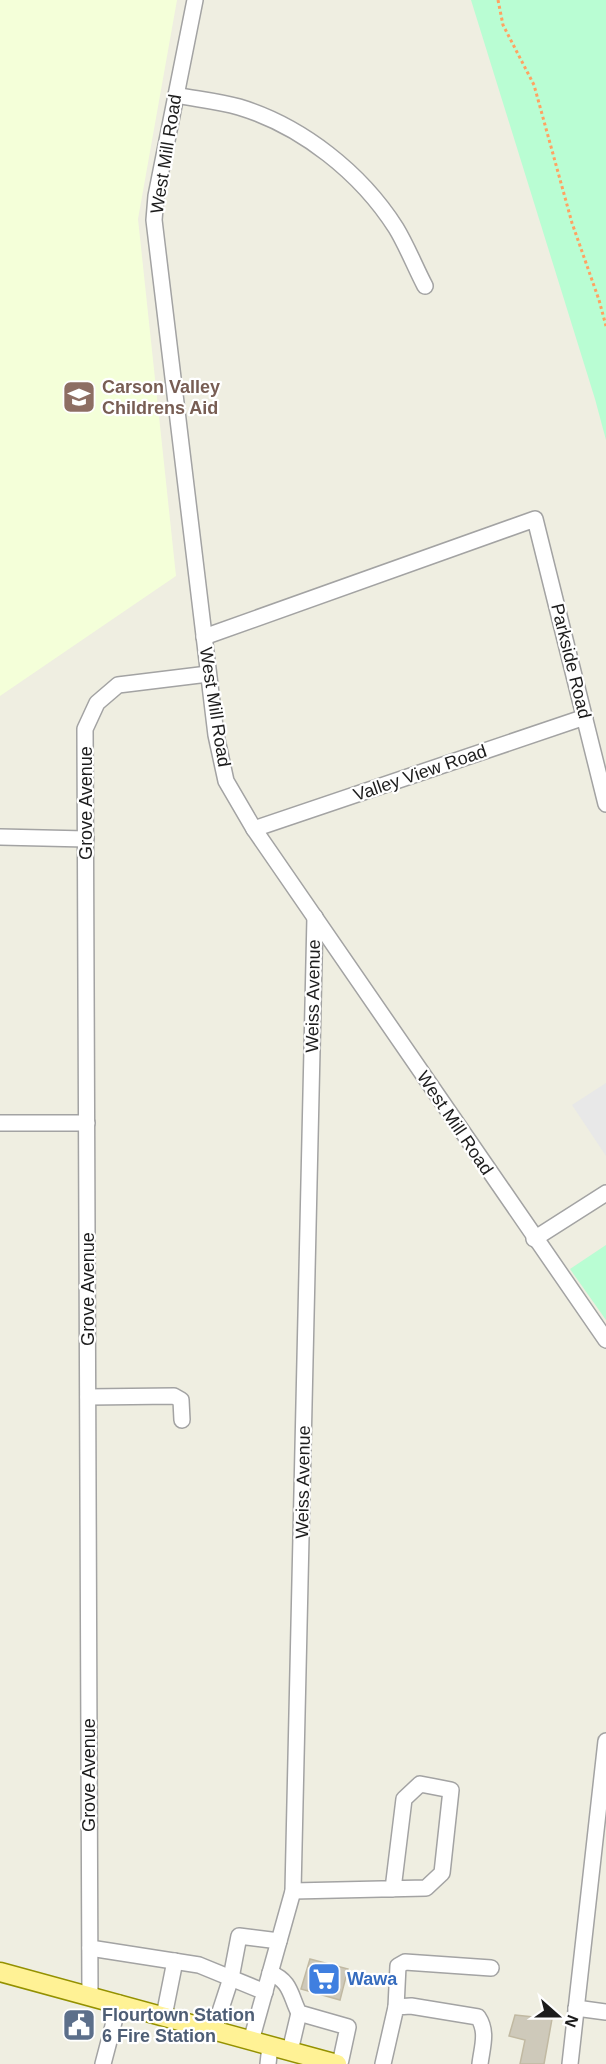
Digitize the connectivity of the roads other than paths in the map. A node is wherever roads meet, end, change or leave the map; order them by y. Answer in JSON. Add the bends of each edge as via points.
{"nodes":[{"id":1,"x":195,"y":0,"type":"edge"},
{"id":2,"x":176,"y":95,"type":"junction"},
{"id":3,"x":425,"y":286,"type":"dead end"},
{"id":4,"x":204,"y":637,"type":"junction"},
{"id":5,"x":208,"y":674,"type":"junction"},
{"id":6,"x":585,"y":717,"type":"junction"},
{"id":7,"x":606,"y":804,"type":"edge"},
{"id":8,"x":254,"y":829,"type":"junction"},
{"id":9,"x":0,"y":837,"type":"edge"},
{"id":10,"x":86,"y":838,"type":"junction"},
{"id":11,"x":315,"y":917,"type":"junction"},
{"id":12,"x":0,"y":1123,"type":"edge"},
{"id":13,"x":87,"y":1124,"type":"junction"},
{"id":14,"x":606,"y":1193,"type":"edge"},
{"id":15,"x":534,"y":1239,"type":"junction"},
{"id":16,"x":606,"y":1340,"type":"edge"},
{"id":17,"x":88,"y":1398,"type":"junction"},
{"id":18,"x":182,"y":1420,"type":"dead end"},
{"id":19,"x":606,"y":1741,"type":"edge"},
{"id":20,"x":393,"y":1889,"type":"junction"},
{"id":21,"x":293,"y":1891,"type":"junction"},
{"id":22,"x":279,"y":1941,"type":"junction"},
{"id":23,"x":90,"y":1948,"type":"junction"},
{"id":24,"x":175,"y":1961,"type":"junction"},
{"id":25,"x":491,"y":1968,"type":"dead end"},
{"id":26,"x":0,"y":1972,"type":"edge"},
{"id":27,"x":270,"y":1973,"type":"junction"},
{"id":28,"x":231,"y":1978,"type":"junction"},
{"id":29,"x":265,"y":1992,"type":"junction"},
{"id":30,"x":90,"y":1995,"type":"junction"},
{"id":31,"x":119,"y":2004,"type":"junction"},
{"id":32,"x":396,"y":2007,"type":"junction"},
{"id":33,"x":576,"y":2008,"type":"junction"},
{"id":34,"x":606,"y":2012,"type":"edge"},
{"id":35,"x":299,"y":2013,"type":"junction"},
{"id":36,"x":164,"y":2016,"type":"junction"},
{"id":37,"x":214,"y":2030,"type":"junction"},
{"id":38,"x":251,"y":2041,"type":"junction"},
{"id":39,"x":290,"y":2051,"type":"junction"},
{"id":40,"x":269,"y":2055,"type":"edge"},
{"id":41,"x":103,"y":2064,"type":"edge"},
{"id":42,"x":339,"y":2064,"type":"edge"},
{"id":43,"x":383,"y":2064,"type":"edge"},
{"id":44,"x":480,"y":2064,"type":"edge"},
{"id":45,"x":570,"y":2064,"type":"edge"}],
"edges":[{"from":1,"to":2,"type":"street","name":"West Mill Road"},
{"from":2,"to":3,"type":"street","via":[[239,107],[298,133],[332,159],[355,177],[396,228]]},
{"from":2,"to":4,"type":"street","name":"West Mill Road","via":[[154,220]]},
{"from":4,"to":5,"type":"street","name":"West Mill Road"},
{"from":4,"to":6,"type":"street","name":"Parkside Road","via":[[535,519]]},
{"from":5,"to":8,"type":"street","name":"West Mill Road","via":[[221,763],[234,796]]},
{"from":5,"to":10,"type":"street","name":"Grove Avenue","via":[[118,685],[97,703],[86,729]]},
{"from":6,"to":7,"type":"street","name":"Parkside Road"},
{"from":6,"to":8,"type":"street","name":"Valley View Road"},
{"from":8,"to":11,"type":"street","name":"West Mill Road"},
{"from":9,"to":10,"type":"street"},
{"from":10,"to":13,"type":"street","name":"Grove Avenue"},
{"from":11,"to":15,"type":"street","name":"West Mill Road"},
{"from":11,"to":21,"type":"street","name":"Weiss Avenue"},
{"from":12,"to":13,"type":"street"},
{"from":13,"to":17,"type":"street","name":"Grove Avenue"},
{"from":14,"to":15,"type":"street"},
{"from":15,"to":16,"type":"street","name":"West Mill Road"},
{"from":17,"to":18,"type":"street","via":[[174,1396],[181,1400]]},
{"from":17,"to":23,"type":"street","name":"Grove Avenue"},
{"from":19,"to":33,"type":"street"},
{"from":20,"to":20,"type":"street","via":[[426,1888],[442,1873],[451,1790],[420,1784],[404,1799]]},
{"from":20,"to":21,"type":"street"},
{"from":21,"to":22,"type":"street","name":"Weiss Avenue"},
{"from":22,"to":27,"type":"street","name":"Weiss Avenue"},
{"from":22,"to":28,"type":"street","via":[[239,1936]]},
{"from":23,"to":24,"type":"street"},
{"from":23,"to":30,"type":"street","name":"Grove Avenue"},
{"from":24,"to":28,"type":"street","via":[[199,1965]]},
{"from":24,"to":36,"type":"street"},
{"from":25,"to":32,"type":"street","via":[[405,1962],[398,1966]]},
{"from":26,"to":30,"type":"main road"},
{"from":27,"to":29,"type":"street","name":"Weiss Avenue"},
{"from":27,"to":35,"type":"street","via":[[289,1985]]},
{"from":28,"to":29,"type":"street"},
{"from":28,"to":37,"type":"street"},
{"from":29,"to":38,"type":"street","name":"Weiss Avenue"},
{"from":30,"to":31,"type":"main road"},
{"from":31,"to":36,"type":"main road"},
{"from":31,"to":41,"type":"street"},
{"from":32,"to":43,"type":"street"},
{"from":32,"to":44,"type":"street","via":[[478,2017],[484,2037]]},
{"from":33,"to":34,"type":"street"},
{"from":33,"to":45,"type":"street"},
{"from":35,"to":39,"type":"street"},
{"from":35,"to":42,"type":"street","via":[[348,2027]]},
{"from":36,"to":37,"type":"main road"},
{"from":37,"to":38,"type":"main road"},
{"from":38,"to":40,"type":"main road"},
{"from":39,"to":40,"type":"main road"},
{"from":39,"to":42,"type":"main road"}]}
